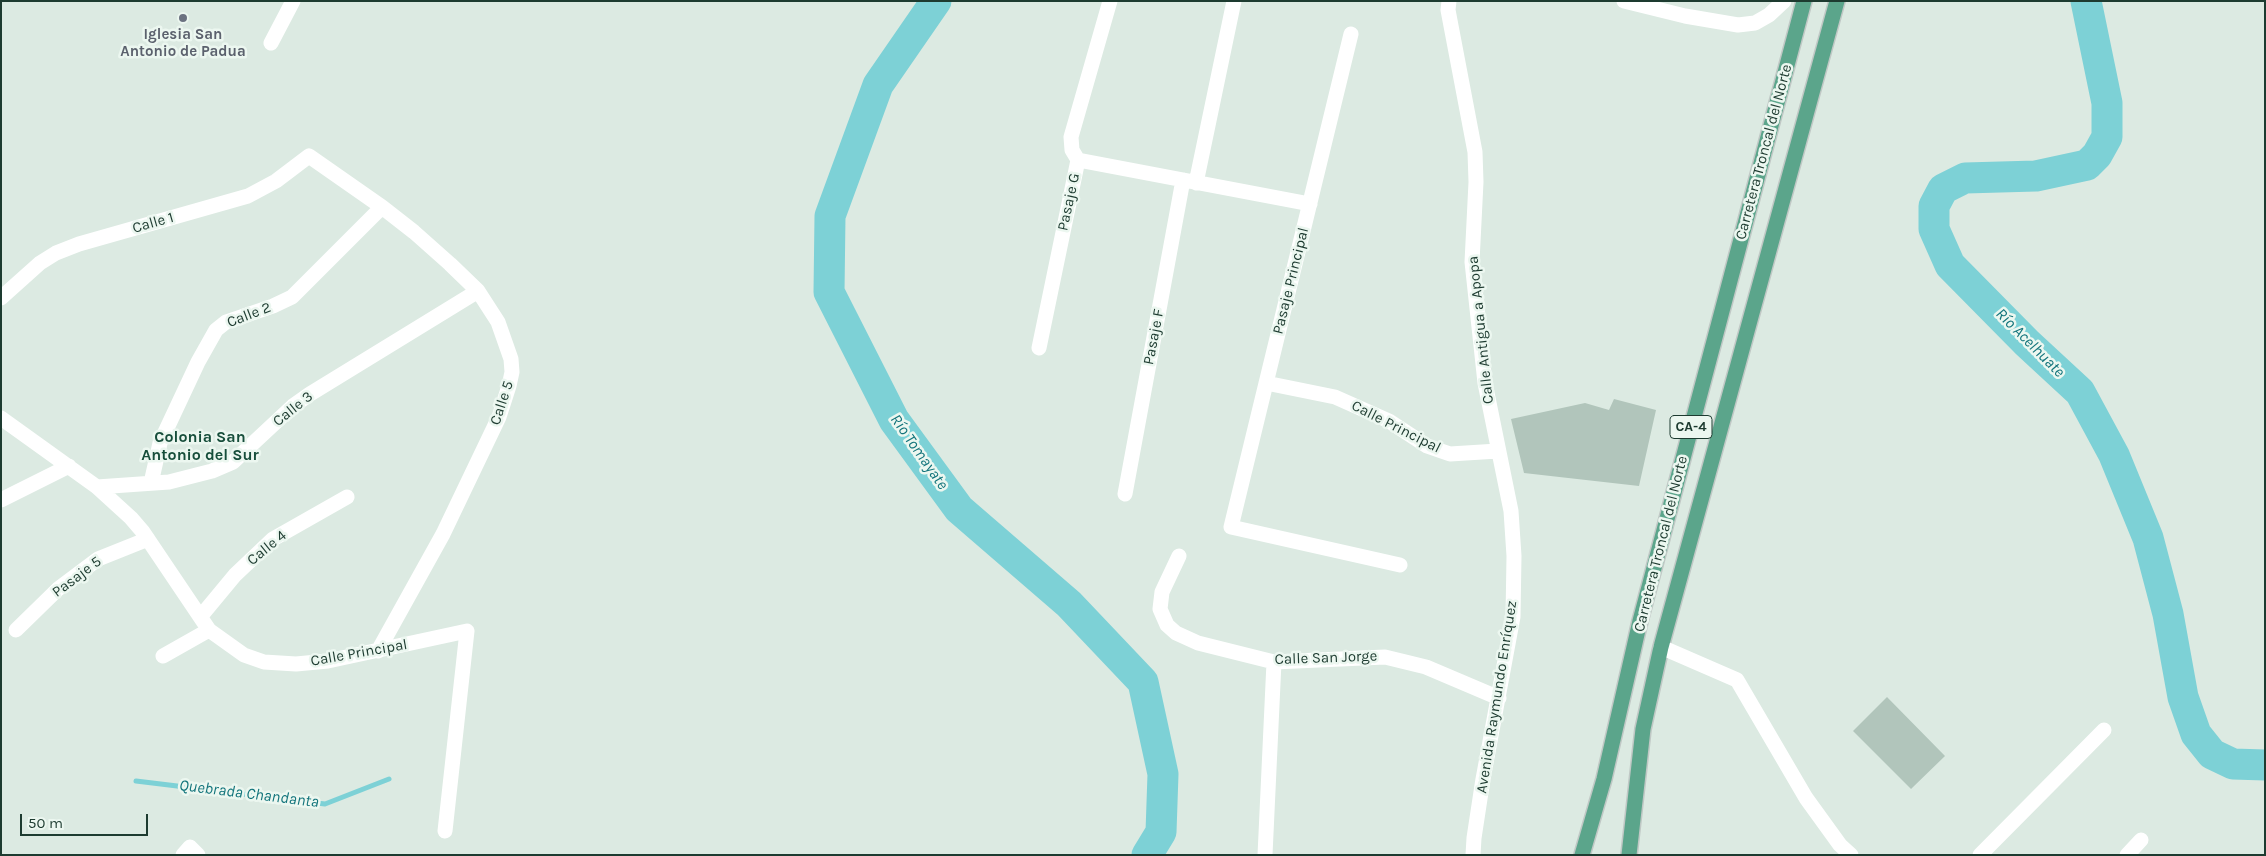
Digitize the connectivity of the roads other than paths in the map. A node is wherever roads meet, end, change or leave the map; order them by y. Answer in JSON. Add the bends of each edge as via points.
{"nodes":[{"id":1,"x":293,"y":1,"type":"edge"},
{"id":2,"x":1110,"y":1,"type":"edge"},
{"id":3,"x":1234,"y":1,"type":"edge"},
{"id":4,"x":1449,"y":1,"type":"edge"},
{"id":5,"x":1624,"y":1,"type":"edge"},
{"id":6,"x":1784,"y":1,"type":"edge"},
{"id":7,"x":1804,"y":1,"type":"edge"},
{"id":8,"x":1837,"y":1,"type":"edge"},
{"id":9,"x":1351,"y":34,"type":"dead end"},
{"id":10,"x":271,"y":43,"type":"dead end"},
{"id":11,"x":309,"y":156,"type":"joint"},
{"id":12,"x":1078,"y":160,"type":"junction"},
{"id":13,"x":1189,"y":181,"type":"junction"},
{"id":14,"x":1310,"y":204,"type":"junction"},
{"id":15,"x":382,"y":207,"type":"junction"},
{"id":16,"x":478,"y":291,"type":"junction"},
{"id":17,"x":1,"y":298,"type":"edge"},
{"id":18,"x":1039,"y":348,"type":"dead end"},
{"id":19,"x":1266,"y":383,"type":"junction"},
{"id":20,"x":1,"y":418,"type":"edge"},
{"id":21,"x":1498,"y":450,"type":"junction"},
{"id":22,"x":68,"y":466,"type":"junction"},
{"id":23,"x":151,"y":483,"type":"junction"},
{"id":24,"x":97,"y":487,"type":"junction"},
{"id":25,"x":1125,"y":494,"type":"dead end"},
{"id":26,"x":347,"y":497,"type":"dead end"},
{"id":27,"x":1,"y":500,"type":"edge"},
{"id":28,"x":148,"y":539,"type":"junction"},
{"id":29,"x":1179,"y":556,"type":"dead end"},
{"id":30,"x":1400,"y":565,"type":"dead end"},
{"id":31,"x":201,"y":616,"type":"junction"},
{"id":32,"x":16,"y":630,"type":"dead end"},
{"id":33,"x":209,"y":630,"type":"junction"},
{"id":34,"x":1661,"y":646,"type":"junction"},
{"id":35,"x":378,"y":651,"type":"junction"},
{"id":36,"x":163,"y":656,"type":"dead end"},
{"id":37,"x":1274,"y":662,"type":"junction"},
{"id":38,"x":1499,"y":698,"type":"junction"},
{"id":39,"x":2104,"y":730,"type":"dead end"},
{"id":40,"x":445,"y":831,"type":"dead end"},
{"id":41,"x":2141,"y":840,"type":"dead end"},
{"id":42,"x":1264,"y":855,"type":"edge"},
{"id":43,"x":1473,"y":855,"type":"edge"},
{"id":44,"x":1582,"y":855,"type":"edge"},
{"id":45,"x":1629,"y":855,"type":"edge"},
{"id":46,"x":1851,"y":855,"type":"edge"},
{"id":47,"x":1980,"y":855,"type":"edge"},
{"id":48,"x":2127,"y":855,"type":"edge"}],
"edges":[{"from":1,"to":10,"type":"street"},
{"from":2,"to":12,"type":"street","name":"Pasaje G","via":[[1070,137]]},
{"from":3,"to":13,"type":"street","name":"Pasaje F"},
{"from":4,"to":21,"type":"street","name":"Calle Antigua a Apopa","via":[[1448,10],[1475,152],[1472,262],[1485,383]]},
{"from":5,"to":6,"type":"street","via":[[1738,25],[1755,23]]},
{"from":7,"to":44,"type":"main road","name":"Carretera Troncal del Norte","number":"CA-4","via":[[1640,621],[1604,779]]},
{"from":8,"to":34,"type":"main road","name":"Carretera Troncal del Norte","number":"CA-4"},
{"from":9,"to":14,"type":"street","name":"Pasaje Principal"},
{"from":11,"to":15,"type":"street","name":"Calle 5"},
{"from":11,"to":17,"type":"street","name":"Calle 1","via":[[276,181],[248,196],[56,253]]},
{"from":12,"to":13,"type":"street"},
{"from":12,"to":18,"type":"street","name":"Pasaje G"},
{"from":13,"to":14,"type":"street"},
{"from":13,"to":25,"type":"street","name":"Pasaje F"},
{"from":14,"to":19,"type":"street","name":"Pasaje Principal"},
{"from":15,"to":16,"type":"street","name":"Calle 5"},
{"from":15,"to":23,"type":"street","name":"Calle 2","via":[[292,297],[226,322],[216,330],[160,443]]},
{"from":16,"to":23,"type":"street","name":"Calle 3","via":[[310,394],[233,462],[212,471]]},
{"from":16,"to":35,"type":"street","name":"Calle 5","via":[[507,343],[511,359],[509,386],[499,417],[443,534]]},
{"from":19,"to":21,"type":"street","name":"Calle Principal","via":[[1335,397],[1389,421],[1427,446],[1450,454]]},
{"from":19,"to":30,"type":"street","name":"Pasaje Principal","via":[[1231,527]]},
{"from":20,"to":22,"type":"street","name":"Calle Principal"},
{"from":21,"to":38,"type":"street","name":"Avenida Raymundo Enríquez","via":[[1510,511],[1514,556],[1513,617]]},
{"from":22,"to":24,"type":"street","name":"Calle Principal"},
{"from":22,"to":27,"type":"street"},
{"from":23,"to":24,"type":"street","name":"Calle 3"},
{"from":24,"to":28,"type":"street","name":"Calle Principal","via":[[131,518]]},
{"from":26,"to":31,"type":"street","name":"Calle 4","via":[[273,539],[235,575]]},
{"from":28,"to":31,"type":"street","name":"Calle Principal"},
{"from":28,"to":32,"type":"street","name":"Pasaje 5","via":[[98,559],[58,589]]},
{"from":29,"to":37,"type":"street","name":"Calle San Jorge","via":[[1162,592],[1160,609],[1167,625],[1198,643]]},
{"from":31,"to":33,"type":"street","name":"Calle Principal"},
{"from":33,"to":35,"type":"street","name":"Calle Principal","via":[[244,655],[264,662],[328,662]]},
{"from":33,"to":36,"type":"street"},
{"from":34,"to":45,"type":"main road","name":"Carretera Troncal del Norte","number":"CA-4","via":[[1643,729]]},
{"from":34,"to":46,"type":"street","via":[[1737,680],[1806,798]]},
{"from":35,"to":40,"type":"street","name":"Calle Principal","via":[[467,631]]},
{"from":37,"to":38,"type":"street","name":"Calle San Jorge","via":[[1385,657],[1426,668]]},
{"from":37,"to":42,"type":"street"},
{"from":38,"to":43,"type":"street","name":"Avenida Raymundo Enríquez","via":[[1483,779]]},
{"from":39,"to":47,"type":"street"},
{"from":41,"to":48,"type":"street"}]}
